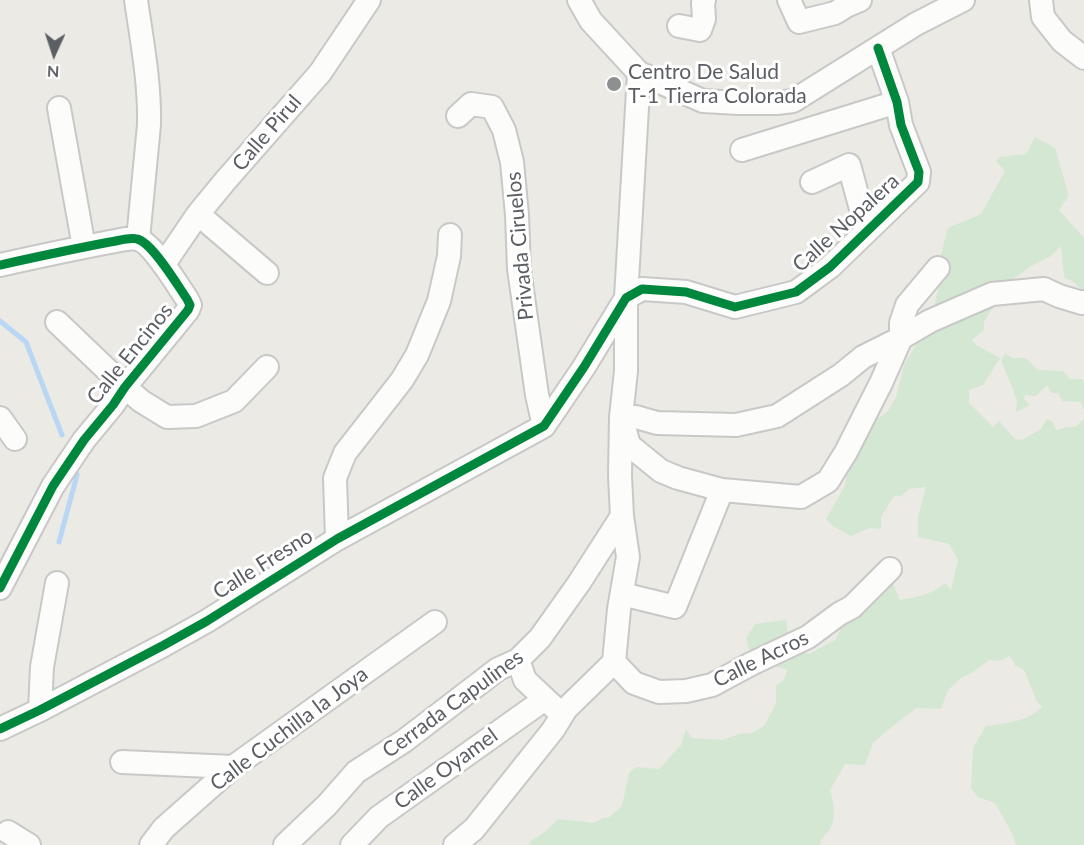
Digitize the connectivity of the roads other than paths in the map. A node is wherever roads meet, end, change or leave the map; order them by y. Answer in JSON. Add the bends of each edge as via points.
{"nodes":[{"id":1,"x":136,"y":0,"type":"edge"},
{"id":2,"x":369,"y":0,"type":"edge"},
{"id":3,"x":579,"y":0,"type":"edge"},
{"id":4,"x":704,"y":0,"type":"edge"},
{"id":5,"x":789,"y":0,"type":"edge"},
{"id":6,"x":860,"y":0,"type":"edge"},
{"id":7,"x":963,"y":0,"type":"edge"},
{"id":8,"x":1041,"y":0,"type":"edge"},
{"id":9,"x":679,"y":26,"type":"dead end"},
{"id":10,"x":878,"y":48,"type":"junction"},
{"id":11,"x":1084,"y":58,"type":"edge"},
{"id":12,"x":639,"y":73,"type":"junction"},
{"id":13,"x":897,"y":102,"type":"junction"},
{"id":14,"x":777,"y":103,"type":"junction"},
{"id":15,"x":59,"y":108,"type":"dead end"},
{"id":16,"x":458,"y":116,"type":"dead end"},
{"id":17,"x":778,"y":139,"type":"junction"},
{"id":18,"x":742,"y":150,"type":"dead end"},
{"id":19,"x":812,"y":182,"type":"dead end"},
{"id":20,"x":198,"y":214,"type":"junction"},
{"id":21,"x":867,"y":231,"type":"junction"},
{"id":22,"x":450,"y":235,"type":"dead end"},
{"id":23,"x":138,"y":239,"type":"junction"},
{"id":24,"x":84,"y":247,"type":"junction"},
{"id":25,"x":164,"y":264,"type":"junction"},
{"id":26,"x":0,"y":265,"type":"edge"},
{"id":27,"x":938,"y":268,"type":"dead end"},
{"id":28,"x":267,"y":273,"type":"dead end"},
{"id":29,"x":626,"y":298,"type":"junction"},
{"id":30,"x":1084,"y":302,"type":"edge"},
{"id":31,"x":57,"y":322,"type":"dead end"},
{"id":32,"x":901,"y":338,"type":"junction"},
{"id":33,"x":267,"y":367,"type":"dead end"},
{"id":34,"x":125,"y":387,"type":"junction"},
{"id":35,"x":621,"y":417,"type":"junction"},
{"id":36,"x":0,"y":418,"type":"edge"},
{"id":37,"x":544,"y":426,"type":"junction"},
{"id":38,"x":15,"y":439,"type":"dead end"},
{"id":39,"x":722,"y":490,"type":"junction"},
{"id":40,"x":622,"y":516,"type":"junction"},
{"id":41,"x":337,"y":539,"type":"junction"},
{"id":42,"x":11,"y":545,"type":"edge"},
{"id":43,"x":890,"y":569,"type":"dead end"},
{"id":44,"x":57,"y":583,"type":"dead end"},
{"id":45,"x":0,"y":588,"type":"edge"},
{"id":46,"x":621,"y":594,"type":"junction"},
{"id":47,"x":435,"y":622,"type":"dead end"},
{"id":48,"x":518,"y":660,"type":"junction"},
{"id":49,"x":614,"y":662,"type":"junction"},
{"id":50,"x":545,"y":699,"type":"junction"},
{"id":51,"x":566,"y":709,"type":"junction"},
{"id":52,"x":40,"y":710,"type":"junction"},
{"id":53,"x":0,"y":729,"type":"edge"},
{"id":54,"x":122,"y":762,"type":"dead end"},
{"id":55,"x":233,"y":767,"type":"junction"},
{"id":56,"x":8,"y":832,"type":"dead end"},
{"id":57,"x":29,"y":845,"type":"edge"},
{"id":58,"x":151,"y":845,"type":"edge"},
{"id":59,"x":285,"y":845,"type":"edge"},
{"id":60,"x":352,"y":845,"type":"edge"},
{"id":61,"x":455,"y":845,"type":"edge"}],
"edges":[{"from":1,"to":23,"type":"street","via":[[150,101]]},
{"from":2,"to":20,"type":"street","name":"Calle Pirul","via":[[320,73]]},
{"from":3,"to":12,"type":"street","via":[[591,21]]},
{"from":4,"to":9,"type":"street","via":[[700,30]]},
{"from":5,"to":6,"type":"street","via":[[799,22],[835,13]]},
{"from":7,"to":10,"type":"street"},
{"from":8,"to":11,"type":"street","via":[[1042,17],[1062,41]]},
{"from":10,"to":13,"type":"street","name":"Calle Nopalera"},
{"from":10,"to":14,"type":"street","via":[[793,101]]},
{"from":12,"to":14,"type":"street","via":[[704,100]]},
{"from":12,"to":29,"type":"street"},
{"from":13,"to":17,"type":"street"},
{"from":13,"to":21,"type":"street","name":"Calle Nopalera","via":[[901,125],[919,172],[918,182]]},
{"from":14,"to":17,"type":"street"},
{"from":15,"to":24,"type":"street"},
{"from":16,"to":37,"type":"street","name":"Privada Ciruelos","via":[[471,104],[492,107],[504,130],[512,162],[519,269]]},
{"from":17,"to":18,"type":"street"},
{"from":19,"to":21,"type":"street","via":[[849,165]]},
{"from":20,"to":25,"type":"street","name":"Calle Pirul"},
{"from":20,"to":28,"type":"street"},
{"from":21,"to":29,"type":"street","name":"Calle Nopalera","via":[[830,267],[796,292],[735,307],[686,292],[642,289]]},
{"from":22,"to":41,"type":"street","via":[[440,301],[417,355],[345,453],[335,478]]},
{"from":23,"to":24,"type":"street"},
{"from":23,"to":25,"type":"street","name":"Calle Encinos"},
{"from":24,"to":26,"type":"street"},
{"from":25,"to":34,"type":"street","name":"Calle Encinos","via":[[190,305]]},
{"from":27,"to":32,"type":"street","via":[[907,305]]},
{"from":29,"to":35,"type":"street","via":[[626,371]]},
{"from":29,"to":37,"type":"street"},
{"from":30,"to":32,"type":"street","via":[[1044,289],[992,294]]},
{"from":31,"to":34,"type":"street"},
{"from":32,"to":35,"type":"street","via":[[862,357],[777,416],[736,425],[657,423]]},
{"from":32,"to":39,"type":"street","via":[[828,481],[801,497]]},
{"from":33,"to":34,"type":"street","via":[[234,400],[196,416],[167,417]]},
{"from":34,"to":42,"type":"street","name":"Calle Encinos"},
{"from":35,"to":39,"type":"street","via":[[629,446],[662,471]]},
{"from":35,"to":40,"type":"street"},
{"from":36,"to":38,"type":"street"},
{"from":37,"to":41,"type":"street","name":"Calle Fresno"},
{"from":39,"to":46,"type":"street","via":[[675,607]]},
{"from":40,"to":46,"type":"street","via":[[628,557]]},
{"from":40,"to":48,"type":"street","name":"Cerrada Capulines","via":[[540,638]]},
{"from":41,"to":52,"type":"street","name":"Calle Fresno","via":[[207,621]]},
{"from":42,"to":45,"type":"street","name":"Calle Encinos"},
{"from":43,"to":49,"type":"street","name":"Calle Acros","via":[[852,607],[808,637],[712,685],[659,692],[634,683]]},
{"from":44,"to":52,"type":"street","via":[[42,668]]},
{"from":46,"to":49,"type":"street"},
{"from":47,"to":55,"type":"street","name":"Calle Cuchilla la Joya"},
{"from":48,"to":50,"type":"street","via":[[525,680]]},
{"from":48,"to":59,"type":"street","name":"Cerrada Capulines","via":[[498,669],[404,741],[356,772]]},
{"from":49,"to":51,"type":"street"},
{"from":50,"to":51,"type":"street","via":[[555,709]]},
{"from":50,"to":60,"type":"street","name":"Calle Oyamel","via":[[380,817]]},
{"from":51,"to":61,"type":"street","via":[[554,730],[474,829]]},
{"from":52,"to":53,"type":"street","name":"Calle Fresno"},
{"from":54,"to":55,"type":"street"},
{"from":55,"to":58,"type":"street","name":"Calle Cuchilla la Joya","via":[[164,828]]},
{"from":56,"to":57,"type":"street"}]}
